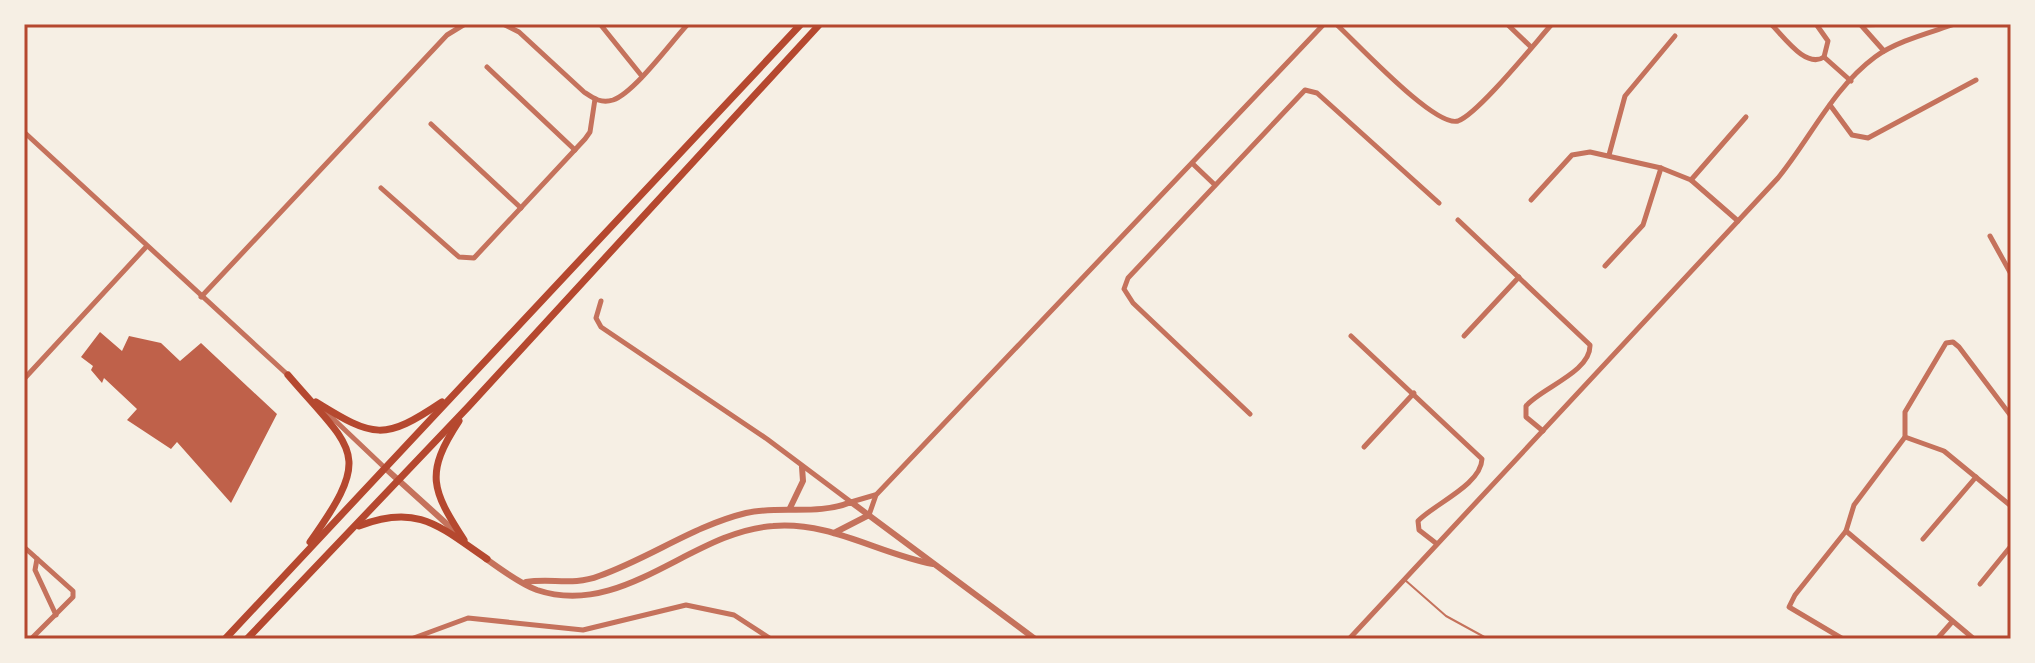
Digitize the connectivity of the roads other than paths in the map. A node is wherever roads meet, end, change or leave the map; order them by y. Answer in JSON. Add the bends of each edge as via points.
{"nodes":[{"id":1,"x":465,"y":24,"type":"edge"},
{"id":2,"x":503,"y":24,"type":"edge"},
{"id":3,"x":600,"y":24,"type":"edge"},
{"id":4,"x":688,"y":24,"type":"edge"},
{"id":5,"x":801,"y":24,"type":"edge"},
{"id":6,"x":820,"y":24,"type":"edge"},
{"id":7,"x":1324,"y":24,"type":"edge"},
{"id":8,"x":1336,"y":24,"type":"edge"},
{"id":9,"x":1507,"y":24,"type":"edge"},
{"id":10,"x":1552,"y":24,"type":"edge"},
{"id":11,"x":1771,"y":24,"type":"edge"},
{"id":12,"x":1816,"y":24,"type":"edge"},
{"id":13,"x":1860,"y":24,"type":"edge"},
{"id":14,"x":1891,"y":24,"type":"edge"},
{"id":15,"x":1955,"y":24,"type":"edge"},
{"id":16,"x":1675,"y":36,"type":"dead end"},
{"id":17,"x":1531,"y":47,"type":"junction"},
{"id":18,"x":1884,"y":51,"type":"junction"},
{"id":19,"x":1824,"y":57,"type":"junction"},
{"id":20,"x":487,"y":67,"type":"dead end"},
{"id":21,"x":641,"y":75,"type":"junction"},
{"id":22,"x":1976,"y":80,"type":"dead end"},
{"id":23,"x":1851,"y":81,"type":"junction"},
{"id":24,"x":595,"y":99,"type":"junction"},
{"id":25,"x":1830,"y":105,"type":"junction"},
{"id":26,"x":1746,"y":117,"type":"dead end"},
{"id":27,"x":431,"y":124,"type":"dead end"},
{"id":28,"x":24,"y":132,"type":"edge"},
{"id":29,"x":575,"y":150,"type":"junction"},
{"id":30,"x":1609,"y":155,"type":"junction"},
{"id":31,"x":1194,"y":165,"type":"junction"},
{"id":32,"x":1661,"y":168,"type":"junction"},
{"id":33,"x":1691,"y":180,"type":"junction"},
{"id":34,"x":1215,"y":185,"type":"junction"},
{"id":35,"x":381,"y":188,"type":"dead end"},
{"id":36,"x":1531,"y":200,"type":"dead end"},
{"id":37,"x":1439,"y":203,"type":"dead end"},
{"id":38,"x":521,"y":208,"type":"junction"},
{"id":39,"x":1458,"y":220,"type":"dead end"},
{"id":40,"x":1738,"y":221,"type":"junction"},
{"id":41,"x":1990,"y":236,"type":"dead end"},
{"id":42,"x":146,"y":247,"type":"junction"},
{"id":43,"x":1605,"y":266,"type":"dead end"},
{"id":44,"x":2011,"y":274,"type":"edge"},
{"id":45,"x":1519,"y":277,"type":"junction"},
{"id":46,"x":201,"y":297,"type":"junction"},
{"id":47,"x":601,"y":301,"type":"dead end"},
{"id":48,"x":1351,"y":336,"type":"dead end"},
{"id":49,"x":1464,"y":336,"type":"dead end"},
{"id":50,"x":288,"y":375,"type":"junction"},
{"id":51,"x":24,"y":379,"type":"edge"},
{"id":52,"x":1414,"y":393,"type":"junction"},
{"id":53,"x":454,"y":395,"type":"junction"},
{"id":54,"x":316,"y":402,"type":"junction"},
{"id":55,"x":469,"y":406,"type":"junction"},
{"id":56,"x":1250,"y":414,"type":"dead end"},
{"id":57,"x":2011,"y":416,"type":"edge"},
{"id":58,"x":1543,"y":431,"type":"junction"},
{"id":59,"x":1905,"y":437,"type":"junction"},
{"id":60,"x":1364,"y":447,"type":"dead end"},
{"id":61,"x":802,"y":467,"type":"junction"},
{"id":62,"x":385,"y":468,"type":"junction"},
{"id":63,"x":1976,"y":477,"type":"junction"},
{"id":64,"x":398,"y":480,"type":"junction"},
{"id":65,"x":876,"y":495,"type":"junction"},
{"id":66,"x":851,"y":502,"type":"junction"},
{"id":67,"x":2011,"y":506,"type":"edge"},
{"id":68,"x":790,"y":508,"type":"junction"},
{"id":69,"x":869,"y":515,"type":"junction"},
{"id":70,"x":355,"y":527,"type":"junction"},
{"id":71,"x":1846,"y":531,"type":"junction"},
{"id":72,"x":834,"y":533,"type":"junction"},
{"id":73,"x":1923,"y":539,"type":"dead end"},
{"id":74,"x":464,"y":540,"type":"junction"},
{"id":75,"x":1437,"y":544,"type":"junction"},
{"id":76,"x":2011,"y":546,"type":"edge"},
{"id":77,"x":24,"y":547,"type":"edge"},
{"id":78,"x":37,"y":558,"type":"junction"},
{"id":79,"x":487,"y":559,"type":"junction"},
{"id":80,"x":933,"y":564,"type":"junction"},
{"id":81,"x":292,"y":567,"type":"junction"},
{"id":82,"x":1404,"y":579,"type":"junction"},
{"id":83,"x":526,"y":582,"type":"junction"},
{"id":84,"x":1980,"y":584,"type":"dead end"},
{"id":85,"x":56,"y":615,"type":"junction"},
{"id":86,"x":1952,"y":622,"type":"junction"},
{"id":87,"x":31,"y":639,"type":"edge"},
{"id":88,"x":225,"y":639,"type":"edge"},
{"id":89,"x":247,"y":639,"type":"edge"},
{"id":90,"x":411,"y":639,"type":"edge"},
{"id":91,"x":771,"y":639,"type":"edge"},
{"id":92,"x":1035,"y":639,"type":"edge"},
{"id":93,"x":1349,"y":639,"type":"edge"},
{"id":94,"x":1488,"y":639,"type":"edge"},
{"id":95,"x":1843,"y":639,"type":"edge"},
{"id":96,"x":1937,"y":639,"type":"edge"},
{"id":97,"x":1974,"y":639,"type":"edge"}],
"edges":[{"from":1,"to":46,"type":"street","via":[[447,35]]},
{"from":2,"to":24,"type":"street"},
{"from":3,"to":21,"type":"street"},
{"from":4,"to":21,"type":"street"},
{"from":5,"to":53,"type":"main road"},
{"from":6,"to":55,"type":"main road"},
{"from":7,"to":31,"type":"street"},
{"from":8,"to":17,"type":"street","via":[[1439,118],[1457,121]]},
{"from":9,"to":17,"type":"street"},
{"from":10,"to":17,"type":"street"},
{"from":11,"to":19,"type":"street","via":[[1809,61]]},
{"from":12,"to":19,"type":"street","via":[[1829,47]]},
{"from":13,"to":14,"type":"street"},
{"from":13,"to":18,"type":"street"},
{"from":15,"to":18,"type":"street"},
{"from":16,"to":30,"type":"street","via":[[1625,96]]},
{"from":18,"to":23,"type":"street"},
{"from":19,"to":23,"type":"street"},
{"from":20,"to":29,"type":"street"},
{"from":21,"to":24,"type":"street","via":[[615,99]]},
{"from":22,"to":25,"type":"street","via":[[1868,138],[1852,135]]},
{"from":23,"to":25,"type":"street"},
{"from":24,"to":29,"type":"street","via":[[590,132]]},
{"from":25,"to":40,"type":"street","via":[[1785,169]]},
{"from":26,"to":33,"type":"street"},
{"from":27,"to":38,"type":"street"},
{"from":28,"to":42,"type":"street"},
{"from":29,"to":38,"type":"street"},
{"from":30,"to":32,"type":"street"},
{"from":30,"to":36,"type":"street","via":[[1572,155]]},
{"from":31,"to":34,"type":"street"},
{"from":31,"to":65,"type":"street"},
{"from":32,"to":33,"type":"street"},
{"from":32,"to":43,"type":"street","via":[[1643,225]]},
{"from":33,"to":40,"type":"street"},
{"from":34,"to":37,"type":"street","via":[[1310,89]]},
{"from":34,"to":56,"type":"street","via":[[1128,278],[1124,289]]},
{"from":35,"to":38,"type":"street","via":[[466,260],[479,254]]},
{"from":39,"to":45,"type":"street"},
{"from":40,"to":58,"type":"street"},
{"from":41,"to":44,"type":"street"},
{"from":42,"to":46,"type":"street"},
{"from":42,"to":51,"type":"street"},
{"from":45,"to":49,"type":"street"},
{"from":45,"to":58,"type":"street","via":[[1590,347],[1563,381],[1538,393],[1526,406],[1526,417]]},
{"from":46,"to":50,"type":"street"},
{"from":47,"to":61,"type":"street","via":[[596,318],[601,327]]},
{"from":48,"to":52,"type":"street"},
{"from":50,"to":54,"type":"street"},
{"from":50,"to":81,"type":"main road","via":[[338,434],[351,471],[338,503]]},
{"from":52,"to":60,"type":"street"},
{"from":52,"to":75,"type":"street","via":[[1483,461],[1456,495],[1418,521],[1419,530]]},
{"from":53,"to":54,"type":"main road","via":[[411,424],[385,432],[364,428]]},
{"from":53,"to":62,"type":"main road"},
{"from":54,"to":62,"type":"street"},
{"from":55,"to":64,"type":"main road"},
{"from":55,"to":74,"type":"main road","via":[[434,470],[437,493]]},
{"from":57,"to":59,"type":"street","via":[[1959,347],[1949,342],[1905,412]]},
{"from":58,"to":75,"type":"street"},
{"from":59,"to":63,"type":"street","via":[[1937,446]]},
{"from":59,"to":71,"type":"street","via":[[1854,505]]},
{"from":61,"to":66,"type":"street"},
{"from":61,"to":68,"type":"street","via":[[803,481]]},
{"from":62,"to":64,"type":"street"},
{"from":62,"to":81,"type":"main road"},
{"from":63,"to":67,"type":"street"},
{"from":63,"to":73,"type":"street"},
{"from":64,"to":70,"type":"main road"},
{"from":64,"to":74,"type":"street"},
{"from":65,"to":66,"type":"street"},
{"from":65,"to":69,"type":"street"},
{"from":66,"to":68,"type":"street"},
{"from":66,"to":69,"type":"street"},
{"from":68,"to":83,"type":"street","via":[[726,519],[597,577],[569,583]]},
{"from":69,"to":72,"type":"street"},
{"from":69,"to":80,"type":"street"},
{"from":70,"to":79,"type":"main road","via":[[389,515],[411,515]]},
{"from":70,"to":89,"type":"main road"},
{"from":71,"to":86,"type":"street"},
{"from":71,"to":95,"type":"street","via":[[1789,604],[1793,612]]},
{"from":72,"to":80,"type":"street"},
{"from":72,"to":83,"type":"street","via":[[800,526],[747,530],[709,542],[635,582],[595,592],[555,593],[535,590]]},
{"from":74,"to":79,"type":"street"},
{"from":75,"to":82,"type":"street"},
{"from":76,"to":84,"type":"street"},
{"from":77,"to":78,"type":"street"},
{"from":78,"to":85,"type":"street","via":[[35,570]]},
{"from":78,"to":85,"type":"street","via":[[73,591]]},
{"from":79,"to":83,"type":"street"},
{"from":80,"to":92,"type":"street"},
{"from":81,"to":88,"type":"main road"},
{"from":82,"to":93,"type":"street"},
{"from":82,"to":94,"type":"lane","via":[[1446,616]]},
{"from":85,"to":87,"type":"street"},
{"from":86,"to":96,"type":"street"},
{"from":86,"to":97,"type":"street"},
{"from":90,"to":91,"type":"street","via":[[468,618],[583,630],[686,605],[734,615]]}]}
